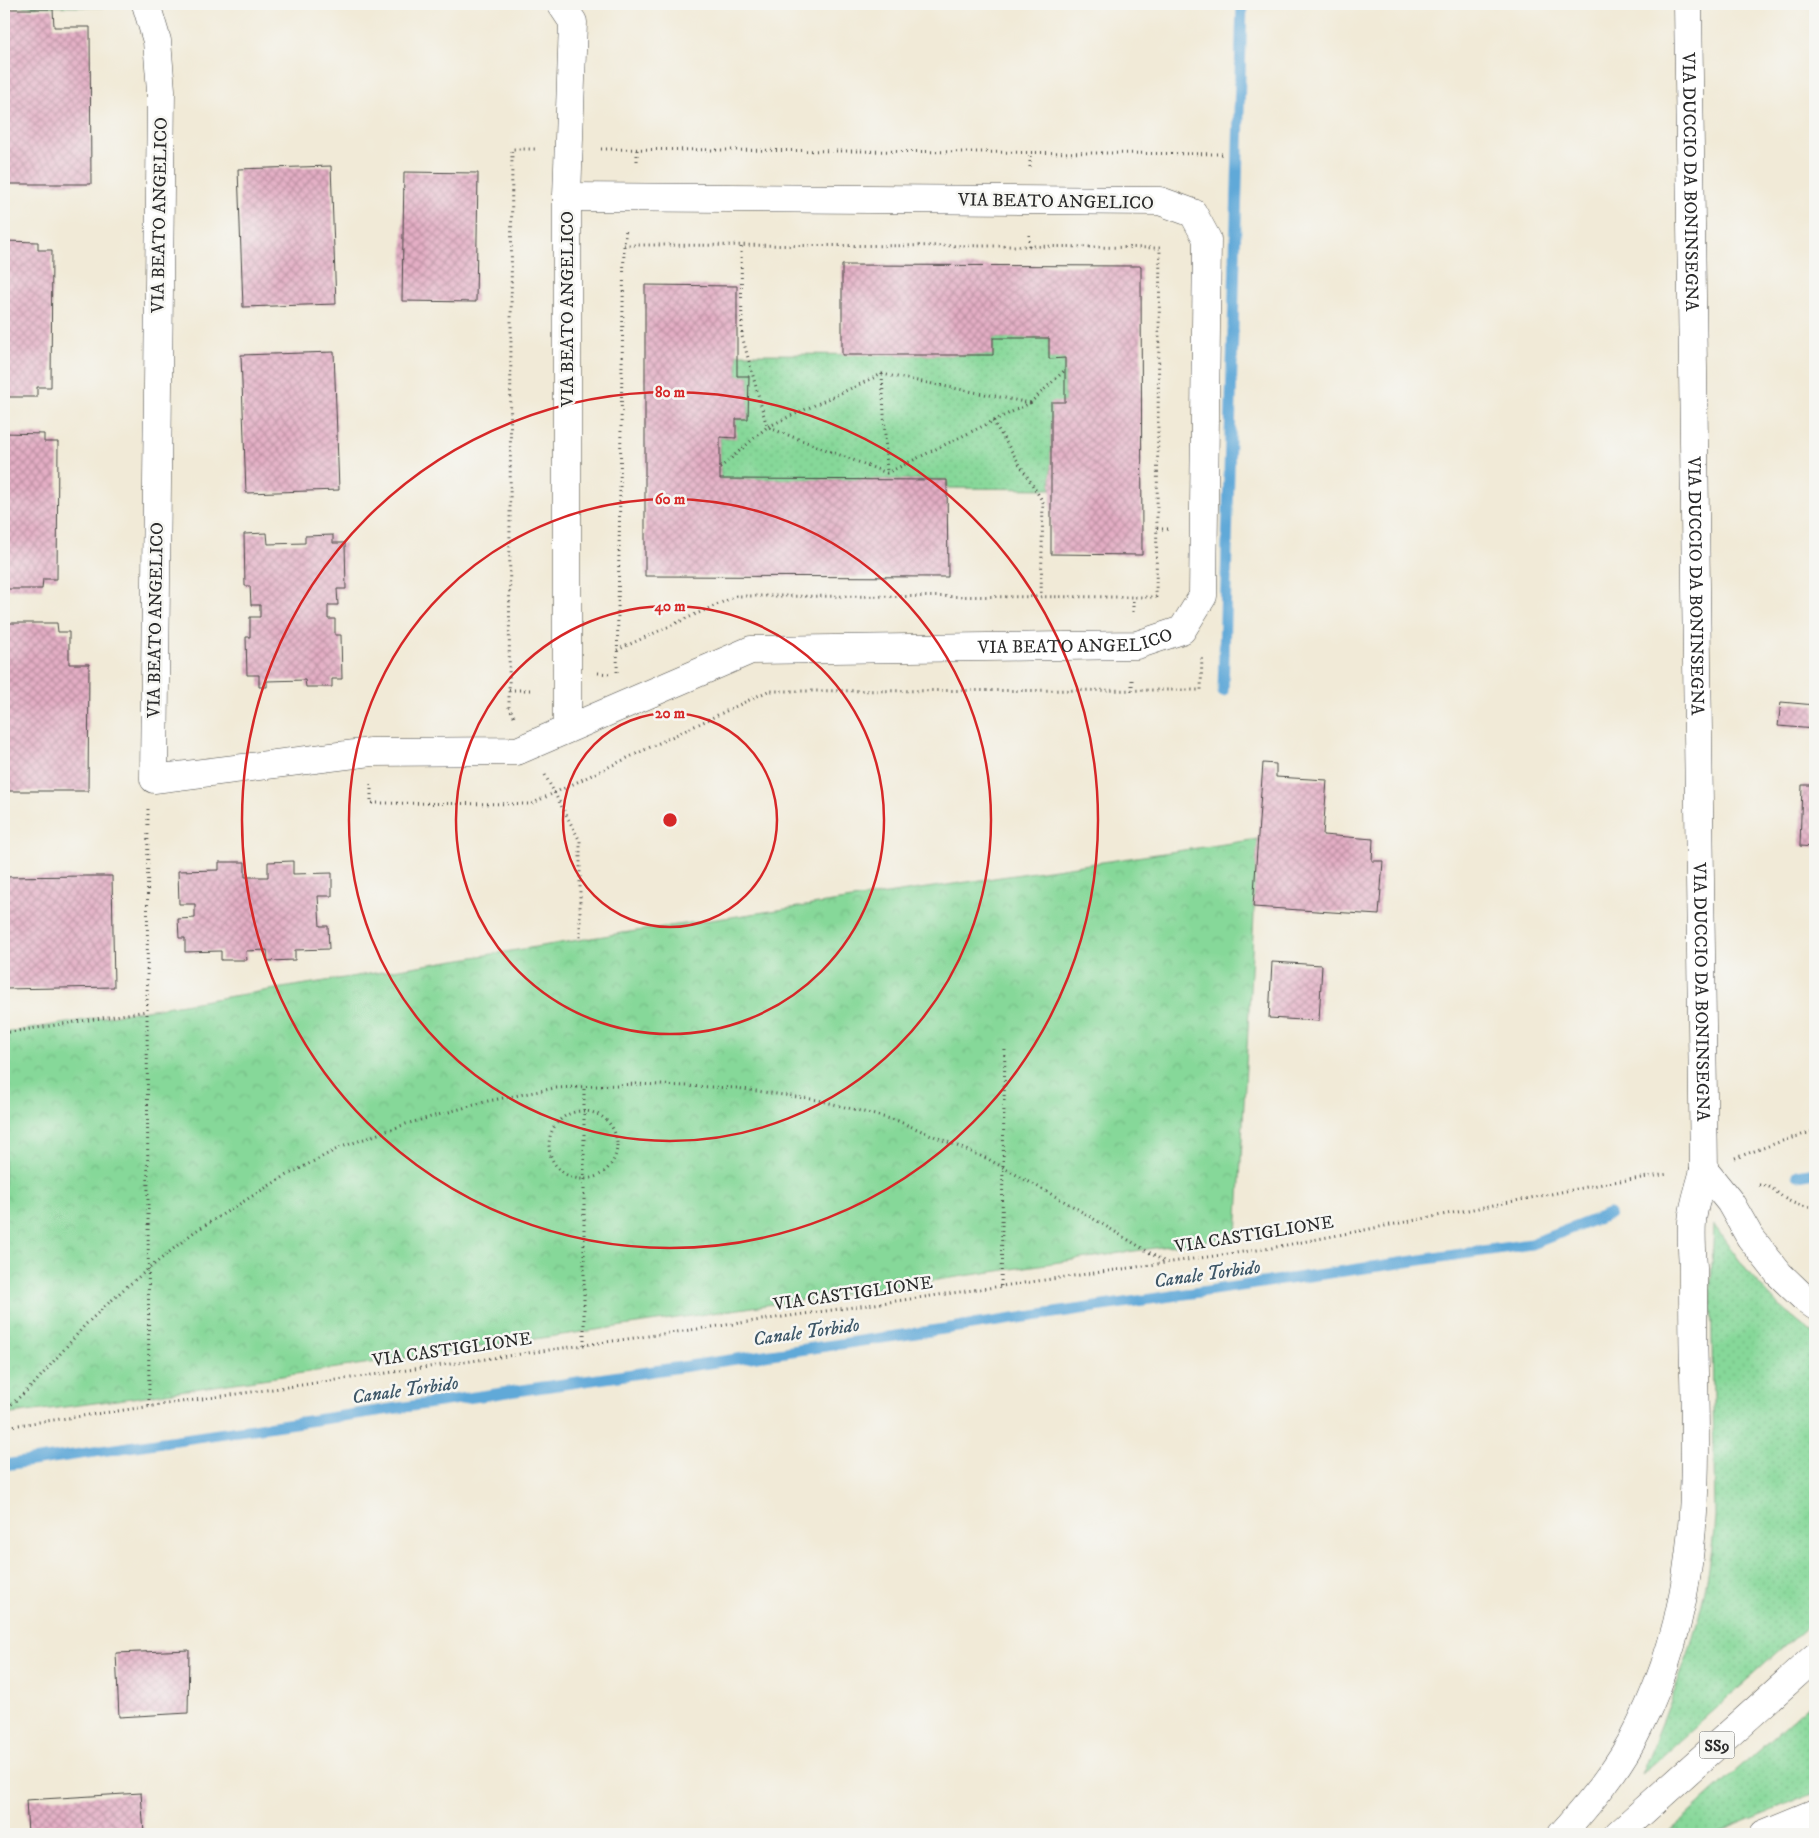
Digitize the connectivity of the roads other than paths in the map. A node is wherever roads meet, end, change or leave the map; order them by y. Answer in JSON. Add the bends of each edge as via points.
{"nodes":[{"id":1,"x":142,"y":4,"type":"edge"},
{"id":2,"x":146,"y":4,"type":"edge"},
{"id":3,"x":561,"y":4,"type":"edge"},
{"id":4,"x":1688,"y":4,"type":"edge"},
{"id":5,"x":157,"y":41,"type":"junction"},
{"id":6,"x":568,"y":197,"type":"junction"},
{"id":7,"x":567,"y":729,"type":"junction"},
{"id":8,"x":1709,"y":1176,"type":"junction"},
{"id":9,"x":1815,"y":1306,"type":"edge"},
{"id":10,"x":1815,"y":1657,"type":"edge"},
{"id":11,"x":1815,"y":1813,"type":"edge"},
{"id":12,"x":1562,"y":1834,"type":"edge"},
{"id":13,"x":1618,"y":1834,"type":"edge"},
{"id":14,"x":1764,"y":1834,"type":"edge"}],
"edges":[{"from":1,"to":5,"type":"street","name":"VIA BEATO ANGELICO"},
{"from":2,"to":5,"type":"street","name":"VIA BEATO ANGELICO"},
{"from":3,"to":6,"type":"street","via":[[573,22]]},
{"from":4,"to":8,"type":"street","name":"VIA DUCCIO DA BONINSEGNA"},
{"from":5,"to":7,"type":"street","name":"VIA BEATO ANGELICO","via":[[161,90],[154,779],[371,752],[517,750]]},
{"from":6,"to":7,"type":"street","name":"VIA BEATO ANGELICO"},
{"from":6,"to":7,"type":"street","name":"VIA BEATO ANGELICO","via":[[1160,201],[1193,213],[1207,239],[1203,596],[1182,630],[1137,645],[751,650]]},
{"from":8,"to":9,"type":"street","via":[[1730,1202],[1750,1237],[1780,1274]]},
{"from":8,"to":12,"type":"street","name":"VIA DUCCIO DA BONINSEGNA","via":[[1692,1220],[1693,1524],[1679,1619],[1662,1676],[1639,1728],[1595,1798]]},
{"from":10,"to":13,"type":"street","number":"SS9"},
{"from":11,"to":14,"type":"street"}]}
